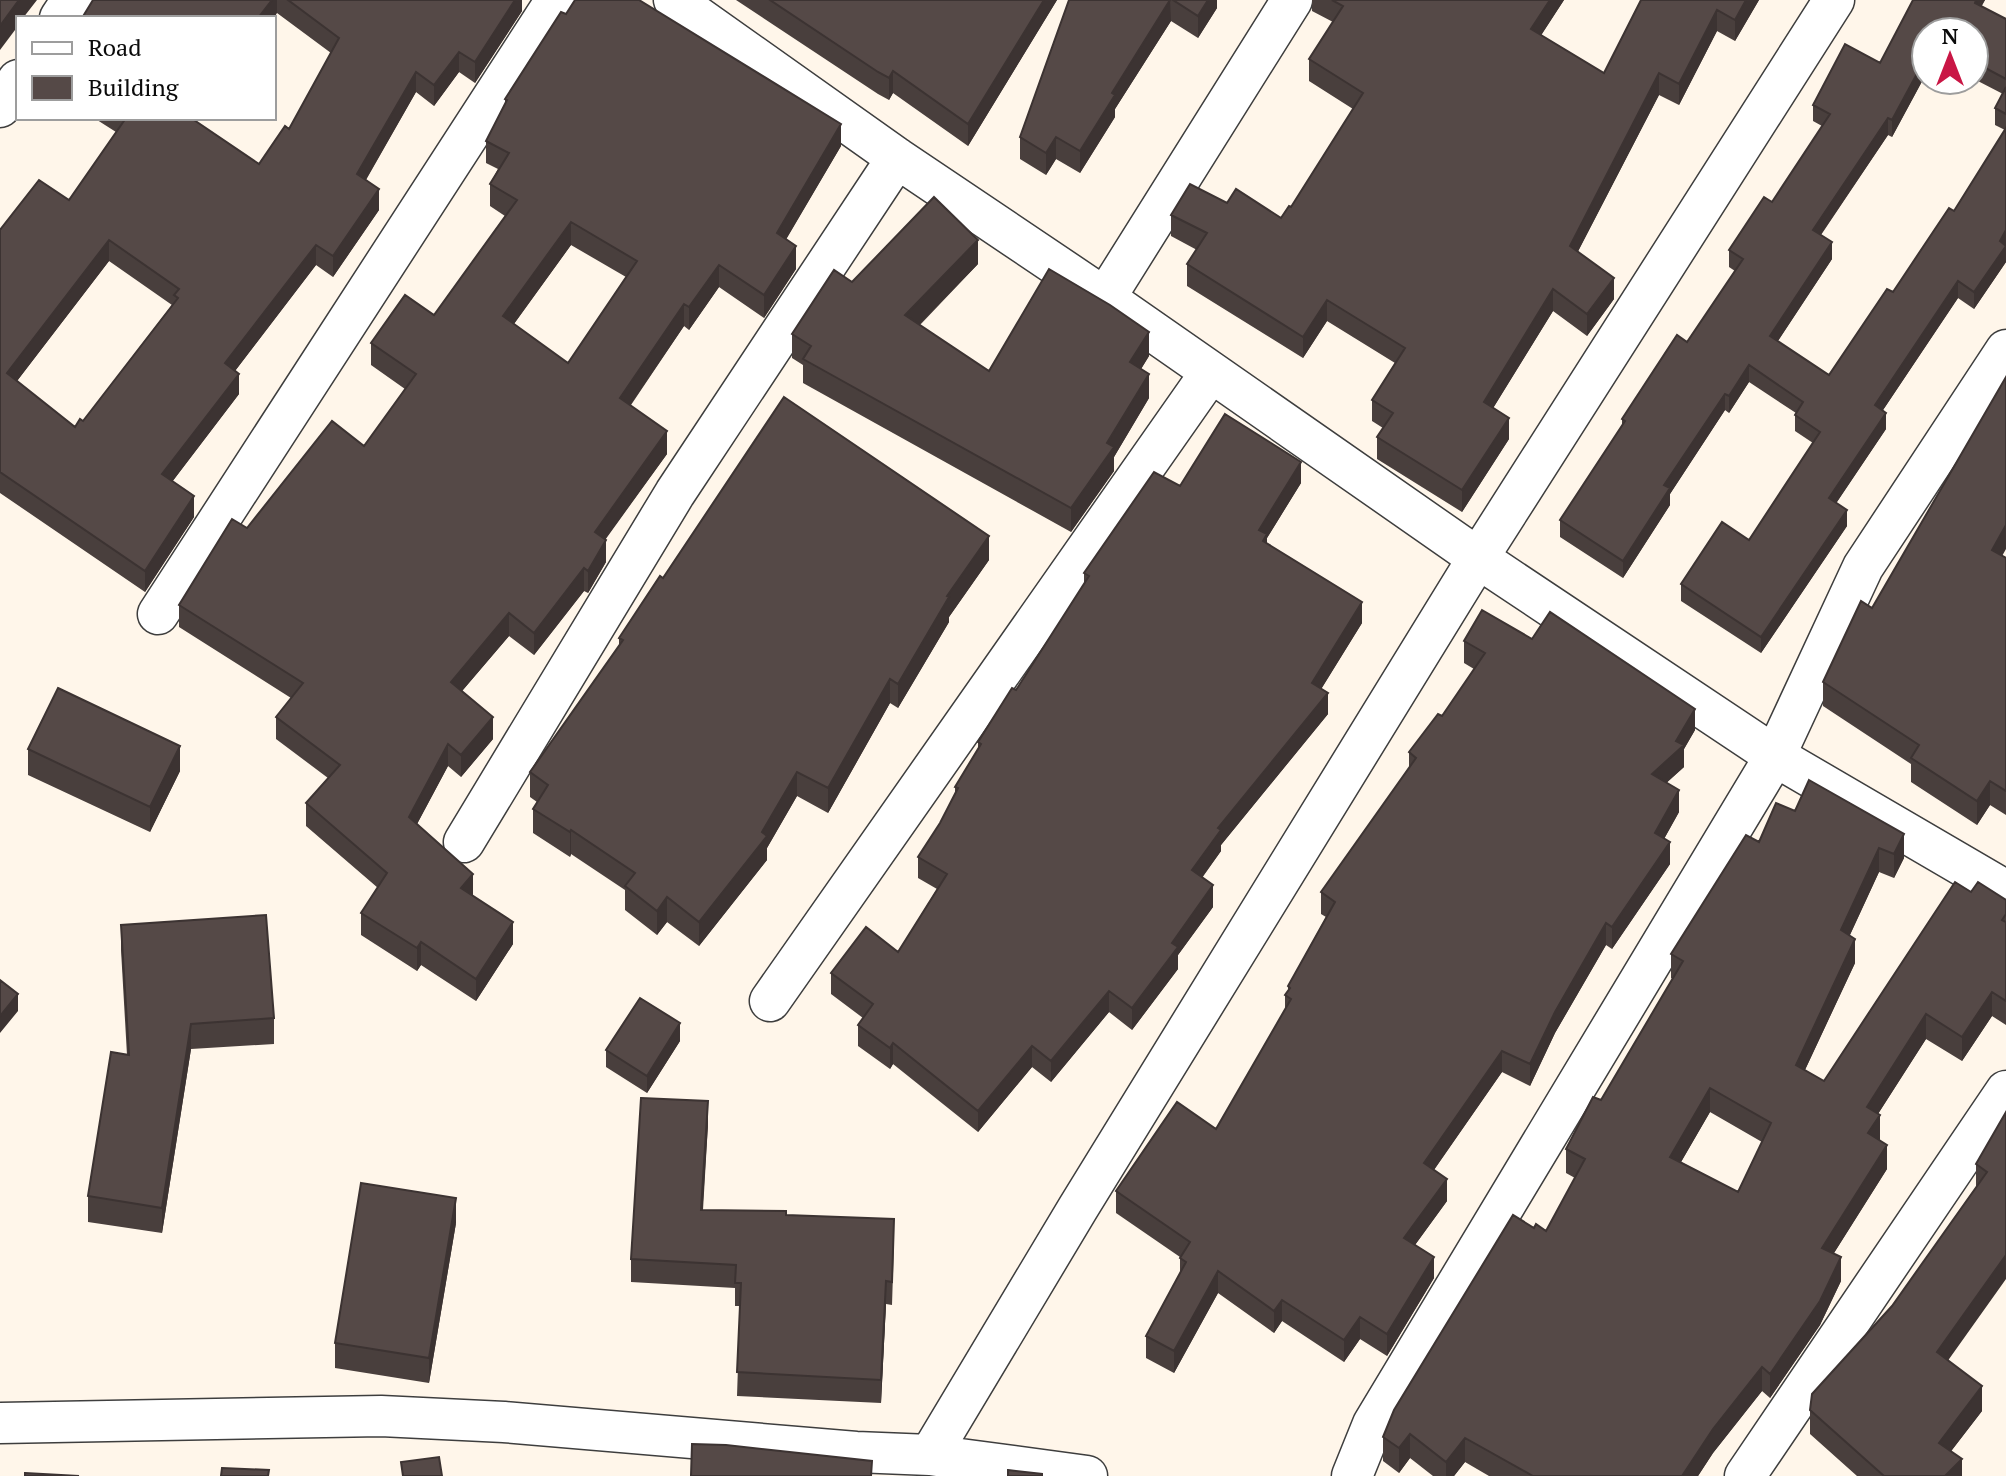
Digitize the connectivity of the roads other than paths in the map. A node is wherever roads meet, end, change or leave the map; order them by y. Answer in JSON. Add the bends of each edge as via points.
{"nodes":[{"id":1,"x":556,"y":0,"type":"edge"},
{"id":2,"x":674,"y":0,"type":"edge"},
{"id":3,"x":1269,"y":0,"type":"edge"},
{"id":4,"x":1292,"y":0,"type":"edge"},
{"id":5,"x":1834,"y":0,"type":"edge"},
{"id":6,"x":16,"y":83,"type":"edge"},
{"id":7,"x":0,"y":107,"type":"edge"},
{"id":8,"x":897,"y":158,"type":"junction"},
{"id":9,"x":1105,"y":298,"type":"junction"},
{"id":10,"x":2006,"y":350,"type":"edge"},
{"id":11,"x":1211,"y":372,"type":"junction"},
{"id":12,"x":1478,"y":558,"type":"junction"},
{"id":13,"x":158,"y":614,"type":"dead end"},
{"id":14,"x":1775,"y":756,"type":"junction"},
{"id":15,"x":464,"y":842,"type":"dead end"},
{"id":16,"x":2006,"y":891,"type":"edge"},
{"id":17,"x":770,"y":1001,"type":"dead end"},
{"id":18,"x":2006,"y":1091,"type":"edge"},
{"id":19,"x":0,"y":1423,"type":"edge"},
{"id":20,"x":930,"y":1455,"type":"junction"},
{"id":21,"x":1087,"y":1476,"type":"edge"},
{"id":22,"x":1352,"y":1476,"type":"edge"},
{"id":23,"x":1745,"y":1476,"type":"edge"}],
"edges":[{"from":1,"to":13,"type":"street"},
{"from":2,"to":8,"type":"street"},
{"from":3,"to":9,"type":"street","via":[[1217,67]]},
{"from":4,"to":9,"type":"street"},
{"from":5,"to":12,"type":"street"},
{"from":6,"to":7,"type":"street"},
{"from":8,"to":9,"type":"street"},
{"from":8,"to":15,"type":"street","via":[[675,493]]},
{"from":9,"to":11,"type":"street"},
{"from":10,"to":14,"type":"street","via":[[1863,567]]},
{"from":11,"to":12,"type":"street"},
{"from":11,"to":17,"type":"street"},
{"from":12,"to":14,"type":"street"},
{"from":12,"to":20,"type":"street"},
{"from":14,"to":16,"type":"street"},
{"from":14,"to":22,"type":"street","via":[[1373,1424]]},
{"from":18,"to":23,"type":"street"},
{"from":19,"to":20,"type":"street","via":[[381,1416]]},
{"from":20,"to":21,"type":"street"}]}
